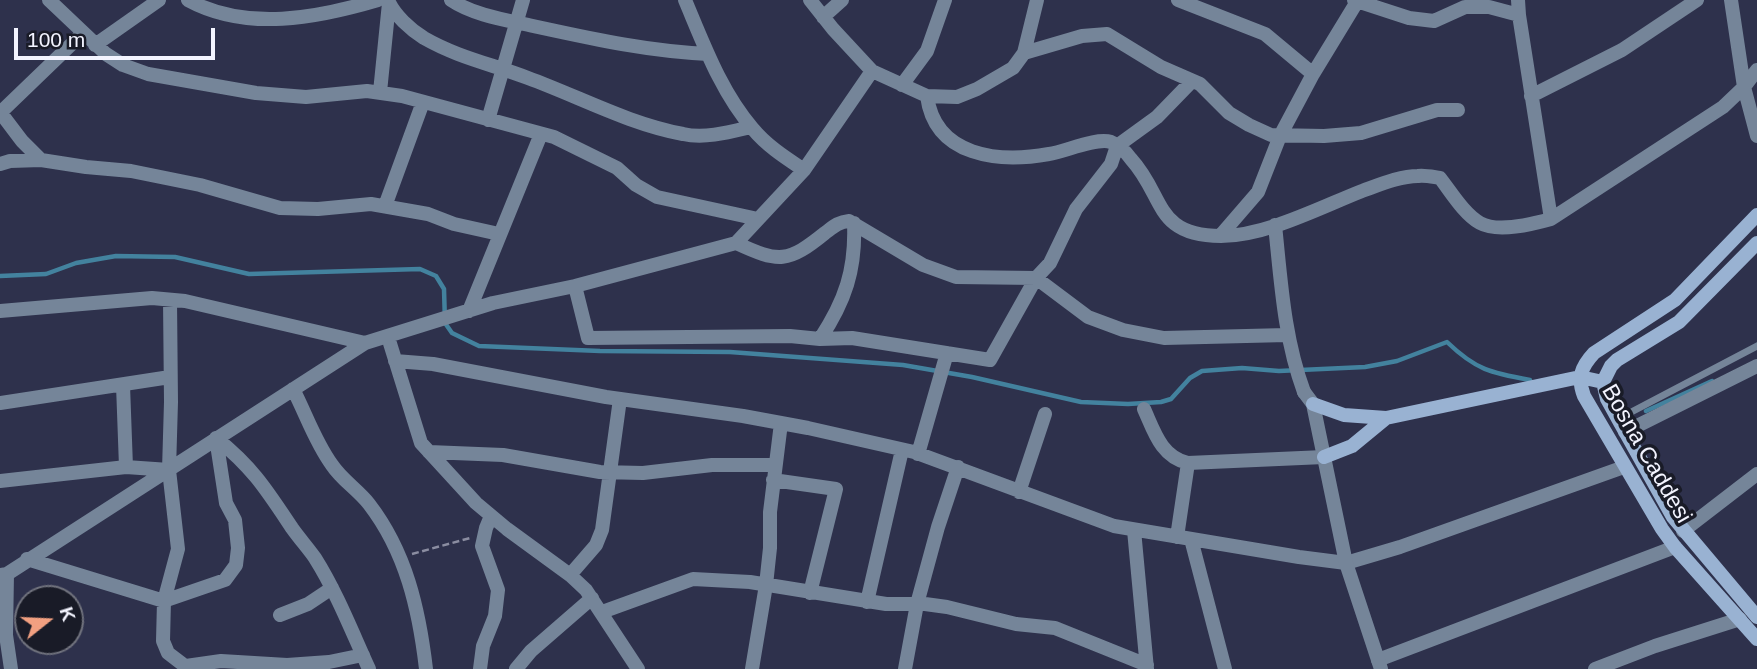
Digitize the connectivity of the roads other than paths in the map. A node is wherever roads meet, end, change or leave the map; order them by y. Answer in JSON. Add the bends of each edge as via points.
{"nodes":[{"id":1,"x":49,"y":0,"type":"edge"},
{"id":2,"x":159,"y":0,"type":"edge"},
{"id":3,"x":188,"y":0,"type":"edge"},
{"id":4,"x":451,"y":0,"type":"edge"},
{"id":5,"x":523,"y":0,"type":"edge"},
{"id":6,"x":685,"y":0,"type":"edge"},
{"id":7,"x":810,"y":0,"type":"edge"},
{"id":8,"x":842,"y":0,"type":"edge"},
{"id":9,"x":944,"y":0,"type":"edge"},
{"id":10,"x":1037,"y":0,"type":"edge"},
{"id":11,"x":1178,"y":0,"type":"edge"},
{"id":12,"x":1697,"y":0,"type":"edge"},
{"id":13,"x":1731,"y":0,"type":"edge"},
{"id":14,"x":385,"y":1,"type":"edge"},
{"id":15,"x":1357,"y":1,"type":"edge"},
{"id":16,"x":1519,"y":8,"type":"edge"},
{"id":17,"x":823,"y":17,"type":"junction"},
{"id":18,"x":516,"y":22,"type":"junction"},
{"id":19,"x":82,"y":34,"type":"junction"},
{"id":20,"x":95,"y":45,"type":"junction"},
{"id":21,"x":1024,"y":53,"type":"junction"},
{"id":22,"x":708,"y":54,"type":"junction"},
{"id":23,"x":501,"y":70,"type":"junction"},
{"id":24,"x":1757,"y":70,"type":"edge"},
{"id":25,"x":872,"y":71,"type":"junction"},
{"id":26,"x":1313,"y":74,"type":"junction"},
{"id":27,"x":1192,"y":81,"type":"junction"},
{"id":28,"x":902,"y":85,"type":"junction"},
{"id":29,"x":1744,"y":87,"type":"junction"},
{"id":30,"x":380,"y":92,"type":"junction"},
{"id":31,"x":928,"y":96,"type":"junction"},
{"id":32,"x":1531,"y":96,"type":"junction"},
{"id":33,"x":423,"y":102,"type":"junction"},
{"id":34,"x":1458,"y":110,"type":"dead end"},
{"id":35,"x":0,"y":113,"type":"edge"},
{"id":36,"x":488,"y":120,"type":"junction"},
{"id":37,"x":751,"y":127,"type":"junction"},
{"id":38,"x":541,"y":134,"type":"junction"},
{"id":39,"x":1280,"y":136,"type":"junction"},
{"id":40,"x":1757,"y":136,"type":"edge"},
{"id":41,"x":1117,"y":146,"type":"junction"},
{"id":42,"x":41,"y":160,"type":"junction"},
{"id":43,"x":0,"y":164,"type":"edge"},
{"id":44,"x":804,"y":170,"type":"junction"},
{"id":45,"x":385,"y":205,"type":"junction"},
{"id":46,"x":1757,"y":215,"type":"edge"},
{"id":47,"x":758,"y":219,"type":"junction"},
{"id":48,"x":1551,"y":219,"type":"junction"},
{"id":49,"x":854,"y":223,"type":"junction"},
{"id":50,"x":1275,"y":225,"type":"junction"},
{"id":51,"x":499,"y":234,"type":"junction"},
{"id":52,"x":1220,"y":236,"type":"junction"},
{"id":53,"x":736,"y":243,"type":"junction"},
{"id":54,"x":1757,"y":243,"type":"edge"},
{"id":55,"x":1036,"y":278,"type":"junction"},
{"id":56,"x":575,"y":286,"type":"junction"},
{"id":57,"x":170,"y":300,"type":"junction"},
{"id":58,"x":0,"y":311,"type":"edge"},
{"id":59,"x":469,"y":311,"type":"junction"},
{"id":60,"x":1287,"y":335,"type":"junction"},
{"id":61,"x":388,"y":337,"type":"junction"},
{"id":62,"x":820,"y":340,"type":"junction"},
{"id":63,"x":365,"y":343,"type":"junction"},
{"id":64,"x":1757,"y":346,"type":"edge"},
{"id":65,"x":945,"y":358,"type":"junction"},
{"id":66,"x":395,"y":361,"type":"junction"},
{"id":67,"x":1757,"y":366,"type":"edge"},
{"id":68,"x":170,"y":377,"type":"junction"},
{"id":69,"x":1580,"y":377,"type":"junction"},
{"id":70,"x":1603,"y":382,"type":"junction"},
{"id":71,"x":122,"y":385,"type":"junction"},
{"id":72,"x":293,"y":389,"type":"junction"},
{"id":73,"x":1309,"y":398,"type":"junction"},
{"id":74,"x":620,"y":399,"type":"junction"},
{"id":75,"x":0,"y":403,"type":"edge"},
{"id":76,"x":1144,"y":409,"type":"dead end"},
{"id":77,"x":1045,"y":414,"type":"dead end"},
{"id":78,"x":1385,"y":418,"type":"junction"},
{"id":79,"x":781,"y":423,"type":"junction"},
{"id":80,"x":1621,"y":426,"type":"junction"},
{"id":81,"x":216,"y":438,"type":"junction"},
{"id":82,"x":902,"y":450,"type":"junction"},
{"id":83,"x":429,"y":452,"type":"junction"},
{"id":84,"x":918,"y":454,"type":"junction"},
{"id":85,"x":1324,"y":457,"type":"junction"},
{"id":86,"x":1188,"y":463,"type":"junction"},
{"id":87,"x":127,"y":467,"type":"junction"},
{"id":88,"x":958,"y":467,"type":"junction"},
{"id":89,"x":1625,"y":467,"type":"junction"},
{"id":90,"x":169,"y":470,"type":"junction"},
{"id":91,"x":609,"y":472,"type":"junction"},
{"id":92,"x":774,"y":472,"type":"junction"},
{"id":93,"x":1757,"y":474,"type":"edge"},
{"id":94,"x":0,"y":481,"type":"edge"},
{"id":95,"x":1019,"y":492,"type":"junction"},
{"id":96,"x":491,"y":516,"type":"junction"},
{"id":97,"x":1134,"y":530,"type":"junction"},
{"id":98,"x":1683,"y":531,"type":"junction"},
{"id":99,"x":1184,"y":538,"type":"junction"},
{"id":100,"x":1675,"y":547,"type":"junction"},
{"id":101,"x":27,"y":559,"type":"junction"},
{"id":102,"x":1346,"y":563,"type":"junction"},
{"id":103,"x":4,"y":574,"type":"edge"},
{"id":104,"x":570,"y":575,"type":"junction"},
{"id":105,"x":766,"y":585,"type":"junction"},
{"id":106,"x":332,"y":588,"type":"junction"},
{"id":107,"x":810,"y":593,"type":"junction"},
{"id":108,"x":592,"y":597,"type":"junction"},
{"id":109,"x":164,"y":601,"type":"junction"},
{"id":110,"x":867,"y":602,"type":"junction"},
{"id":111,"x":917,"y":604,"type":"junction"},
{"id":112,"x":1754,"y":608,"type":"edge"},
{"id":113,"x":602,"y":612,"type":"junction"},
{"id":114,"x":280,"y":615,"type":"dead end"},
{"id":115,"x":1740,"y":619,"type":"junction"},
{"id":116,"x":3,"y":633,"type":"edge"},
{"id":117,"x":1757,"y":639,"type":"edge"},
{"id":118,"x":363,"y":655,"type":"junction"},
{"id":119,"x":1380,"y":665,"type":"edge"},
{"id":120,"x":1147,"y":667,"type":"edge"},
{"id":121,"x":188,"y":668,"type":"edge"},
{"id":122,"x":10,"y":669,"type":"edge"},
{"id":123,"x":369,"y":669,"type":"edge"},
{"id":124,"x":426,"y":669,"type":"edge"},
{"id":125,"x":481,"y":669,"type":"edge"},
{"id":126,"x":516,"y":669,"type":"edge"},
{"id":127,"x":638,"y":669,"type":"edge"},
{"id":128,"x":752,"y":669,"type":"edge"},
{"id":129,"x":905,"y":669,"type":"edge"},
{"id":130,"x":1225,"y":669,"type":"edge"},
{"id":131,"x":1595,"y":669,"type":"edge"}],
"edges":[{"from":1,"to":19,"type":"street"},
{"from":2,"to":20,"type":"street"},
{"from":3,"to":14,"type":"street","via":[[227,15],[257,19]]},
{"from":4,"to":18,"type":"street"},
{"from":5,"to":18,"type":"street"},
{"from":6,"to":22,"type":"street"},
{"from":7,"to":17,"type":"street"},
{"from":8,"to":17,"type":"street"},
{"from":9,"to":28,"type":"street","via":[[927,51]]},
{"from":10,"to":21,"type":"street"},
{"from":11,"to":26,"type":"street","via":[[1265,34]]},
{"from":12,"to":32,"type":"street","via":[[1622,50]]},
{"from":13,"to":29,"type":"street"},
{"from":14,"to":23,"type":"street","via":[[412,30]]},
{"from":14,"to":30,"type":"street"},
{"from":15,"to":16,"type":"street","via":[[1434,21],[1465,7]]},
{"from":15,"to":26,"type":"street"},
{"from":16,"to":32,"type":"street"},
{"from":17,"to":25,"type":"street"},
{"from":18,"to":22,"type":"street","via":[[622,46]]},
{"from":18,"to":23,"type":"street"},
{"from":19,"to":20,"type":"street"},
{"from":19,"to":35,"type":"street"},
{"from":20,"to":30,"type":"street","via":[[122,65],[148,74],[256,93],[306,97]]},
{"from":21,"to":27,"type":"street","via":[[1082,36],[1107,34]]},
{"from":21,"to":31,"type":"street","via":[[1013,68],[977,89],[957,97]]},
{"from":22,"to":37,"type":"street"},
{"from":23,"to":36,"type":"street"},
{"from":23,"to":37,"type":"street","via":[[684,135]]},
{"from":24,"to":29,"type":"street"},
{"from":25,"to":28,"type":"street"},
{"from":25,"to":44,"type":"street"},
{"from":26,"to":39,"type":"street"},
{"from":27,"to":39,"type":"street","via":[[1229,113]]},
{"from":27,"to":41,"type":"street","via":[[1157,117]]},
{"from":28,"to":31,"type":"street"},
{"from":29,"to":40,"type":"street"},
{"from":29,"to":48,"type":"street","via":[[1723,107]]},
{"from":30,"to":33,"type":"street"},
{"from":31,"to":41,"type":"street","via":[[936,127],[950,142],[980,154],[1015,158],[1095,142],[1110,141]]},
{"from":32,"to":48,"type":"street"},
{"from":33,"to":36,"type":"street"},
{"from":33,"to":45,"type":"street"},
{"from":34,"to":39,"type":"street","via":[[1437,110],[1361,133]]},
{"from":35,"to":42,"type":"street"},
{"from":36,"to":38,"type":"street"},
{"from":37,"to":44,"type":"street"},
{"from":38,"to":47,"type":"street","via":[[617,168],[657,197]]},
{"from":38,"to":51,"type":"street"},
{"from":39,"to":52,"type":"street","via":[[1258,192]]},
{"from":41,"to":52,"type":"street","via":[[1136,163],[1175,225]]},
{"from":41,"to":55,"type":"street","via":[[1111,164],[1076,209],[1050,263]]},
{"from":42,"to":43,"type":"street"},
{"from":42,"to":45,"type":"street","via":[[200,184],[280,208]]},
{"from":44,"to":47,"type":"street"},
{"from":45,"to":51,"type":"street"},
{"from":46,"to":69,"type":"main road","name":"Bosna Caddesi","via":[[1675,300],[1594,353]]},
{"from":47,"to":53,"type":"street"},
{"from":48,"to":50,"type":"street","via":[[1519,228],[1482,224],[1440,178],[1417,175]]},
{"from":49,"to":53,"type":"street","via":[[840,222],[801,252],[787,257],[770,257]]},
{"from":49,"to":55,"type":"street","via":[[923,265],[956,276]]},
{"from":49,"to":62,"type":"street","via":[[855,246],[846,290]]},
{"from":50,"to":52,"type":"street"},
{"from":50,"to":60,"type":"street"},
{"from":51,"to":59,"type":"street"},
{"from":53,"to":56,"type":"street"},
{"from":54,"to":70,"type":"main road","name":"Bosna Caddesi","via":[[1678,322],[1617,360]]},
{"from":55,"to":60,"type":"street","via":[[1088,317],[1123,330],[1164,338]]},
{"from":55,"to":65,"type":"street","via":[[990,360]]},
{"from":56,"to":59,"type":"street"},
{"from":56,"to":62,"type":"street","via":[[588,338],[790,336]]},
{"from":57,"to":58,"type":"street"},
{"from":57,"to":63,"type":"street"},
{"from":57,"to":68,"type":"street"},
{"from":59,"to":61,"type":"street"},
{"from":60,"to":73,"type":"street","via":[[1292,360]]},
{"from":61,"to":63,"type":"street"},
{"from":61,"to":66,"type":"street"},
{"from":62,"to":65,"type":"street","via":[[852,338]]},
{"from":63,"to":72,"type":"street"},
{"from":64,"to":80,"type":"lane"},
{"from":65,"to":84,"type":"street"},
{"from":66,"to":74,"type":"street"},
{"from":66,"to":83,"type":"street","via":[[413,423]]},
{"from":67,"to":80,"type":"street"},
{"from":68,"to":71,"type":"street"},
{"from":68,"to":90,"type":"street"},
{"from":69,"to":70,"type":"main road"},
{"from":69,"to":78,"type":"main road"},
{"from":69,"to":89,"type":"main road","name":"Bosna Caddesi","via":[[1584,396]]},
{"from":70,"to":80,"type":"main road","name":"Bosna Caddesi"},
{"from":71,"to":75,"type":"street"},
{"from":71,"to":87,"type":"street"},
{"from":72,"to":81,"type":"street"},
{"from":72,"to":124,"type":"street","via":[[333,467],[369,504],[402,558],[418,615]]},
{"from":73,"to":78,"type":"main road","via":[[1344,415]]},
{"from":73,"to":85,"type":"street"},
{"from":74,"to":79,"type":"street"},
{"from":74,"to":91,"type":"street"},
{"from":76,"to":86,"type":"street","via":[[1162,448]]},
{"from":77,"to":95,"type":"street"},
{"from":78,"to":85,"type":"main road","via":[[1352,446]]},
{"from":79,"to":82,"type":"street"},
{"from":79,"to":92,"type":"street"},
{"from":80,"to":98,"type":"main road","name":"Bosna Caddesi"},
{"from":81,"to":90,"type":"street"},
{"from":81,"to":106,"type":"street","via":[[243,459],[266,486]]},
{"from":81,"to":109,"type":"street","via":[[226,503],[235,520],[236,565],[225,580]]},
{"from":82,"to":84,"type":"street"},
{"from":82,"to":110,"type":"street"},
{"from":83,"to":91,"type":"street","via":[[503,455]]},
{"from":83,"to":96,"type":"street"},
{"from":84,"to":88,"type":"street"},
{"from":85,"to":86,"type":"street"},
{"from":85,"to":102,"type":"street"},
{"from":86,"to":99,"type":"street"},
{"from":87,"to":90,"type":"street"},
{"from":87,"to":94,"type":"street"},
{"from":88,"to":95,"type":"street"},
{"from":88,"to":111,"type":"street"},
{"from":89,"to":100,"type":"main road","name":"Bosna Caddesi"},
{"from":89,"to":102,"type":"street"},
{"from":90,"to":101,"type":"street"},
{"from":90,"to":109,"type":"street","via":[[178,549]]},
{"from":91,"to":92,"type":"street","via":[[712,465]]},
{"from":91,"to":104,"type":"street","via":[[602,530],[596,545]]},
{"from":92,"to":105,"type":"street"},
{"from":92,"to":107,"type":"street","via":[[836,488]]},
{"from":93,"to":98,"type":"street"},
{"from":95,"to":97,"type":"street"},
{"from":96,"to":104,"type":"street"},
{"from":96,"to":125,"type":"street","via":[[482,545],[498,590]]},
{"from":97,"to":99,"type":"street"},
{"from":97,"to":120,"type":"street"},
{"from":98,"to":112,"type":"main road","name":"Bosna Caddesi"},
{"from":99,"to":102,"type":"street"},
{"from":99,"to":130,"type":"street"},
{"from":100,"to":115,"type":"main road","name":"Bosna Caddesi"},
{"from":100,"to":119,"type":"street"},
{"from":101,"to":103,"type":"street"},
{"from":101,"to":109,"type":"street"},
{"from":102,"to":119,"type":"street"},
{"from":103,"to":116,"type":"street"},
{"from":104,"to":108,"type":"street"},
{"from":105,"to":107,"type":"street"},
{"from":105,"to":113,"type":"street","via":[[693,579]]},
{"from":105,"to":128,"type":"street"},
{"from":106,"to":114,"type":"street"},
{"from":106,"to":118,"type":"street"},
{"from":107,"to":110,"type":"street"},
{"from":108,"to":113,"type":"street"},
{"from":108,"to":126,"type":"street"},
{"from":109,"to":121,"type":"street","via":[[163,641],[168,653]]},
{"from":110,"to":111,"type":"street"},
{"from":111,"to":120,"type":"street","via":[[1055,628]]},
{"from":111,"to":129,"type":"street"},
{"from":113,"to":127,"type":"street"},
{"from":115,"to":117,"type":"main road","name":"Bosna Caddesi"},
{"from":115,"to":131,"type":"street"},
{"from":116,"to":122,"type":"street"},
{"from":118,"to":121,"type":"street","via":[[319,663],[221,662]]},
{"from":118,"to":123,"type":"street"}]}
